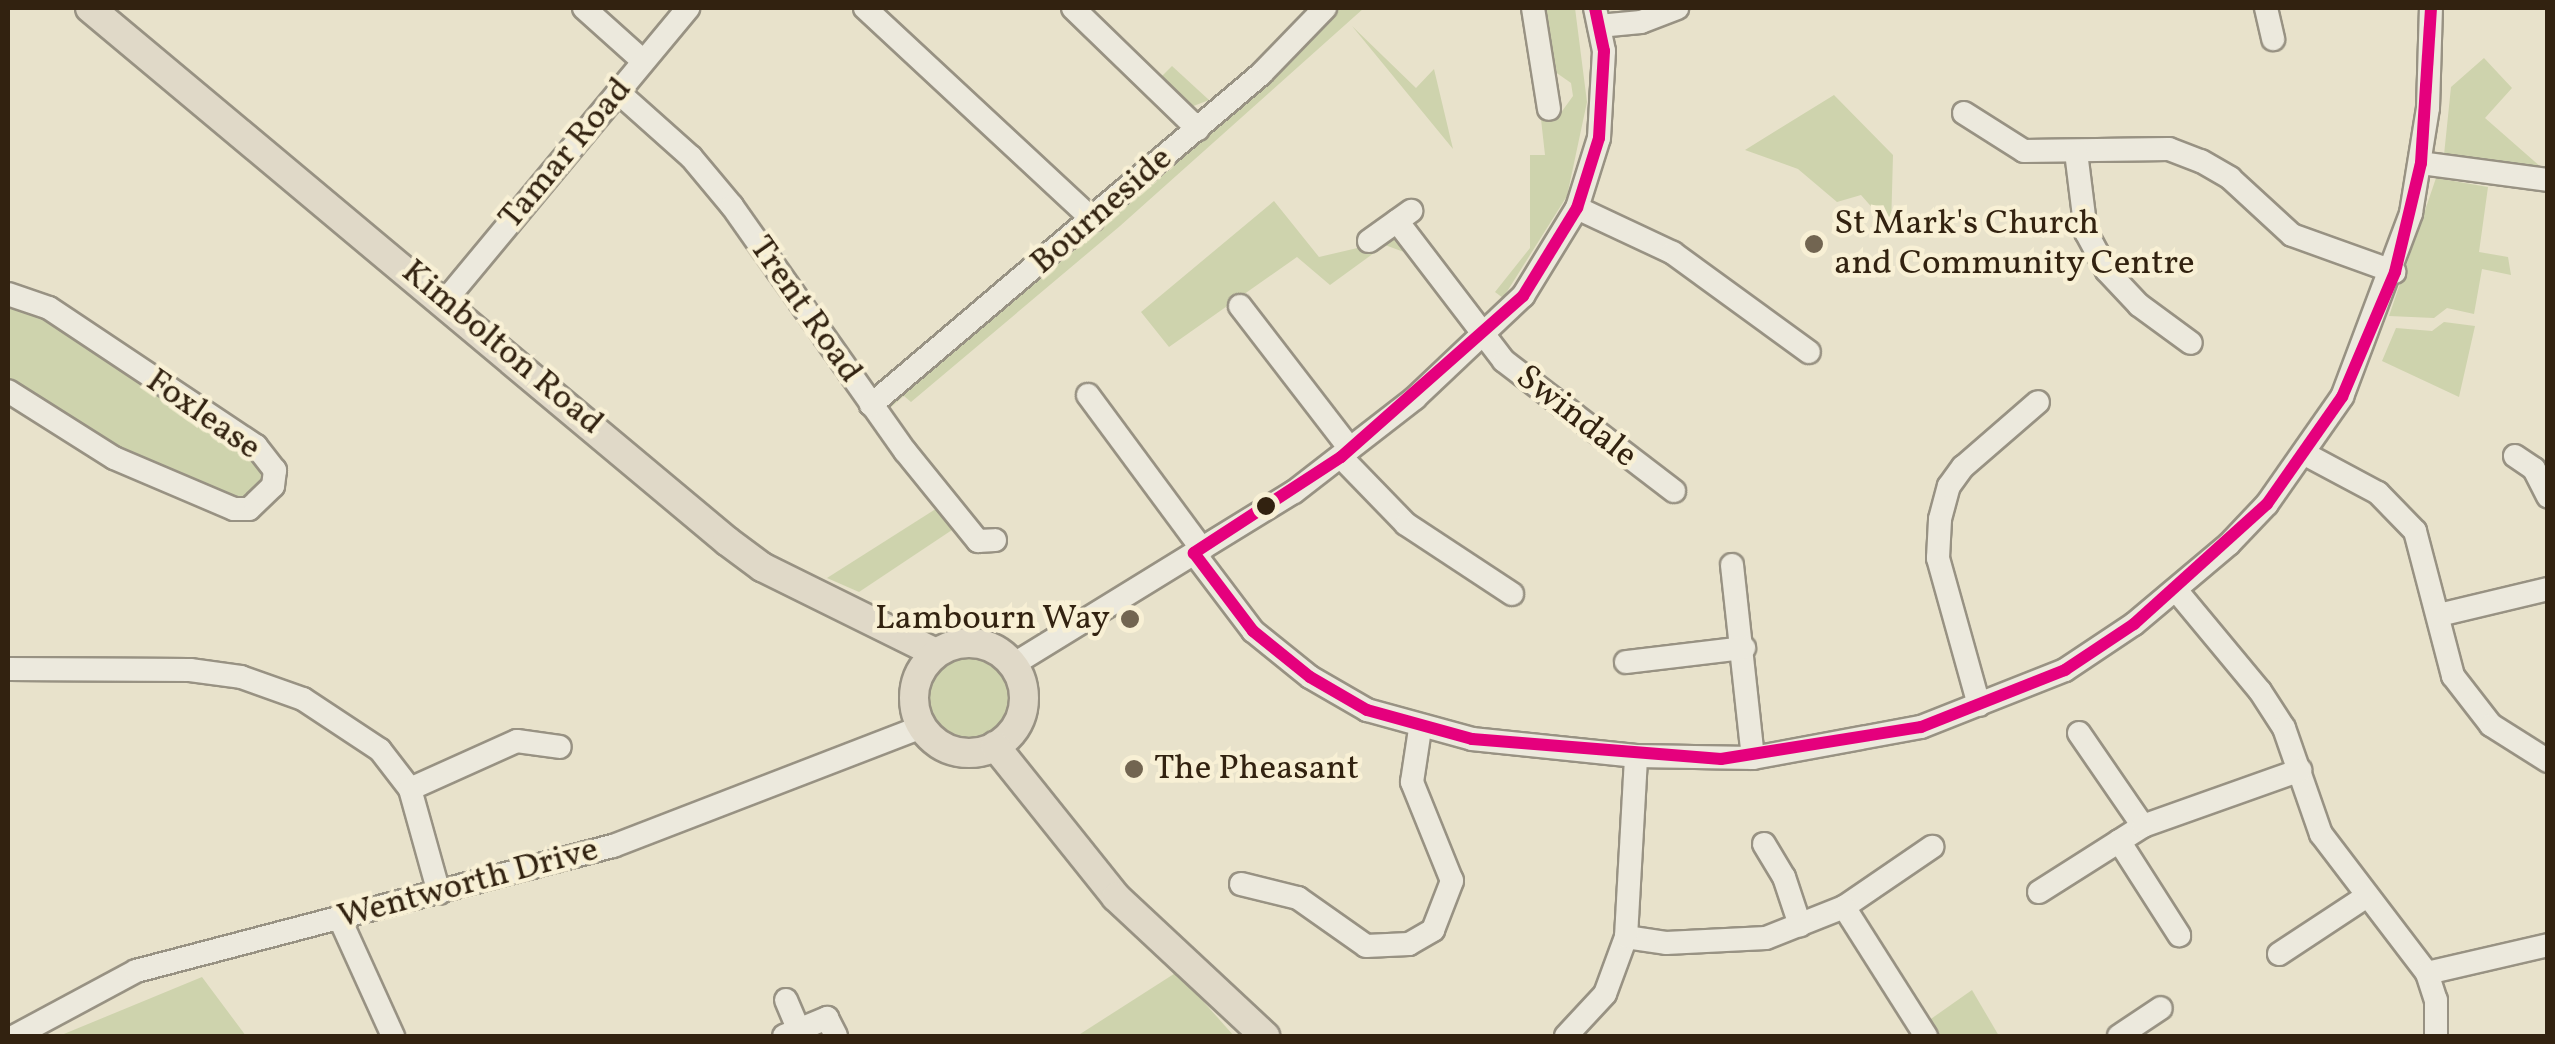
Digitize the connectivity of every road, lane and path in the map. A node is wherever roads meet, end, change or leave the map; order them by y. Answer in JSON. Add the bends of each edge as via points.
{"nodes":[{"id":1,"x":90,"y":8,"type":"edge"},
{"id":2,"x":584,"y":8,"type":"edge"},
{"id":3,"x":688,"y":8,"type":"edge"},
{"id":4,"x":865,"y":8,"type":"edge"},
{"id":5,"x":1073,"y":8,"type":"edge"},
{"id":6,"x":1533,"y":8,"type":"edge"},
{"id":7,"x":1677,"y":8,"type":"edge"},
{"id":8,"x":2266,"y":8,"type":"edge"},
{"id":9,"x":2430,"y":8,"type":"edge"},
{"id":10,"x":1310,"y":13,"type":"edge"},
{"id":11,"x":1597,"y":17,"type":"edge"},
{"id":12,"x":2273,"y":39,"type":"dead end"},
{"id":13,"x":643,"y":62,"type":"junction"},
{"id":14,"x":618,"y":92,"type":"junction"},
{"id":15,"x":1549,"y":109,"type":"dead end"},
{"id":16,"x":1964,"y":113,"type":"dead end"},
{"id":17,"x":1198,"y":129,"type":"junction"},
{"id":18,"x":2076,"y":152,"type":"junction"},
{"id":19,"x":2421,"y":162,"type":"junction"},
{"id":20,"x":2548,"y":180,"type":"edge"},
{"id":21,"x":1577,"y":208,"type":"junction"},
{"id":22,"x":1092,"y":220,"type":"junction"},
{"id":23,"x":1369,"y":241,"type":"dead end"},
{"id":24,"x":2394,"y":272,"type":"junction"},
{"id":25,"x":8,"y":294,"type":"edge"},
{"id":26,"x":445,"y":300,"type":"junction"},
{"id":27,"x":1240,"y":306,"type":"dead end"},
{"id":28,"x":1481,"y":338,"type":"junction"},
{"id":29,"x":1803,"y":338,"type":"dead end"},
{"id":30,"x":2191,"y":343,"type":"dead end"},
{"id":31,"x":8,"y":391,"type":"edge"},
{"id":32,"x":1088,"y":395,"type":"dead end"},
{"id":33,"x":2038,"y":402,"type":"dead end"},
{"id":34,"x":871,"y":406,"type":"junction"},
{"id":35,"x":1345,"y":453,"type":"junction"},
{"id":36,"x":2306,"y":454,"type":"junction"},
{"id":37,"x":2515,"y":456,"type":"dead end"},
{"id":38,"x":1674,"y":491,"type":"dead end"},
{"id":39,"x":2548,"y":497,"type":"edge"},
{"id":40,"x":981,"y":546,"type":"dead end"},
{"id":41,"x":1198,"y":551,"type":"junction"},
{"id":42,"x":1732,"y":565,"type":"dead end"},
{"id":43,"x":2548,"y":589,"type":"edge"},
{"id":44,"x":2176,"y":590,"type":"junction"},
{"id":45,"x":1512,"y":594,"type":"dead end"},
{"id":46,"x":2439,"y":615,"type":"junction"},
{"id":47,"x":1744,"y":648,"type":"junction"},
{"id":48,"x":936,"y":654,"type":"junction"},
{"id":49,"x":1626,"y":662,"type":"dead end"},
{"id":50,"x":1014,"y":664,"type":"junction"},
{"id":51,"x":8,"y":669,"type":"edge"},
{"id":52,"x":1980,"y":704,"type":"junction"},
{"id":53,"x":922,"y":727,"type":"junction"},
{"id":54,"x":1420,"y":729,"type":"junction"},
{"id":55,"x":2079,"y":733,"type":"dead end"},
{"id":56,"x":996,"y":746,"type":"junction"},
{"id":57,"x":560,"y":748,"type":"dead end"},
{"id":58,"x":1636,"y":756,"type":"junction"},
{"id":59,"x":1753,"y":758,"type":"junction"},
{"id":60,"x":2548,"y":761,"type":"edge"},
{"id":61,"x":2300,"y":770,"type":"junction"},
{"id":62,"x":410,"y":789,"type":"junction"},
{"id":63,"x":2143,"y":826,"type":"junction"},
{"id":64,"x":2119,"y":842,"type":"junction"},
{"id":65,"x":1764,"y":844,"type":"dead end"},
{"id":66,"x":1932,"y":847,"type":"dead end"},
{"id":67,"x":1240,"y":884,"type":"dead end"},
{"id":68,"x":2039,"y":892,"type":"dead end"},
{"id":69,"x":439,"y":893,"type":"junction"},
{"id":70,"x":2364,"y":898,"type":"junction"},
{"id":71,"x":1844,"y":907,"type":"junction"},
{"id":72,"x":340,"y":917,"type":"junction"},
{"id":73,"x":1800,"y":925,"type":"junction"},
{"id":74,"x":2179,"y":935,"type":"dead end"},
{"id":75,"x":1626,"y":937,"type":"junction"},
{"id":76,"x":2548,"y":945,"type":"edge"},
{"id":77,"x":2278,"y":954,"type":"dead end"},
{"id":78,"x":2427,"y":974,"type":"junction"},
{"id":79,"x":786,"y":1000,"type":"dead end"},
{"id":80,"x":2161,"y":1008,"type":"dead end"},
{"id":81,"x":792,"y":1033,"type":"edge"},
{"id":82,"x":16,"y":1036,"type":"edge"},
{"id":83,"x":393,"y":1036,"type":"edge"},
{"id":84,"x":836,"y":1036,"type":"edge"},
{"id":85,"x":1265,"y":1036,"type":"edge"},
{"id":86,"x":1566,"y":1036,"type":"edge"},
{"id":87,"x":1926,"y":1036,"type":"edge"},
{"id":88,"x":2119,"y":1036,"type":"edge"},
{"id":89,"x":2436,"y":1036,"type":"edge"}],
"edges":[{"from":1,"to":26,"type":"main road","name":"Kimbolton Road"},
{"from":2,"to":13,"type":"street"},
{"from":3,"to":13,"type":"street","name":"Tamar Road"},
{"from":4,"to":22,"type":"street"},
{"from":5,"to":17,"type":"street"},
{"from":6,"to":15,"type":"street"},
{"from":7,"to":11,"type":"street","via":[[1641,22]]},
{"from":8,"to":12,"type":"street"},
{"from":9,"to":19,"type":"street"},
{"from":10,"to":17,"type":"street","name":"Bourneside"},
{"from":11,"to":21,"type":"street","via":[[1604,79],[1599,138]]},
{"from":13,"to":14,"type":"street","name":"Tamar Road"},
{"from":14,"to":26,"type":"street","name":"Tamar Road"},
{"from":14,"to":34,"type":"street","name":"Trent Road","via":[[732,206]]},
{"from":16,"to":18,"type":"street","via":[[2003,131],[2024,150]]},
{"from":17,"to":22,"type":"street","name":"Bourneside"},
{"from":18,"to":24,"type":"street","via":[[2132,148],[2185,155],[2230,178],[2292,235]]},
{"from":18,"to":30,"type":"street","via":[[2086,232],[2106,271]]},
{"from":19,"to":20,"type":"street"},
{"from":19,"to":24,"type":"street"},
{"from":21,"to":28,"type":"street","via":[[1523,296]]},
{"from":21,"to":29,"type":"street","via":[[1674,253]]},
{"from":22,"to":34,"type":"street","name":"Bourneside"},
{"from":23,"to":28,"type":"street","name":"Swindale","via":[[1404,216]]},
{"from":24,"to":36,"type":"street","via":[[2342,397]]},
{"from":25,"to":31,"type":"street","name":"Foxlease","via":[[49,308],[256,446],[275,470],[273,486],[249,509],[234,509],[114,458]]},
{"from":26,"to":48,"type":"main road","name":"Kimbolton Road","via":[[762,567]]},
{"from":27,"to":35,"type":"street"},
{"from":28,"to":35,"type":"street"},
{"from":28,"to":38,"type":"street","name":"Swindale","via":[[1546,396]]},
{"from":32,"to":41,"type":"street"},
{"from":33,"to":52,"type":"street","via":[[1963,467],[1949,486],[1940,519],[1938,558]]},
{"from":34,"to":40,"type":"street","name":"Trent Road"},
{"from":35,"to":41,"type":"street"},
{"from":35,"to":45,"type":"street","via":[[1406,524]]},
{"from":36,"to":44,"type":"street","via":[[2267,504]]},
{"from":36,"to":46,"type":"street","via":[[2378,493],[2415,530]]},
{"from":37,"to":39,"type":"street","via":[[2534,468]]},
{"from":41,"to":50,"type":"street"},
{"from":41,"to":54,"type":"street","via":[[1226,600],[1281,656],[1367,710]]},
{"from":42,"to":47,"type":"street"},
{"from":43,"to":46,"type":"street"},
{"from":44,"to":52,"type":"street","via":[[2064,670]]},
{"from":44,"to":61,"type":"street","via":[[2260,691]]},
{"from":46,"to":60,"type":"street","via":[[2442,645],[2468,702]]},
{"from":47,"to":49,"type":"street","via":[[1654,648]]},
{"from":47,"to":59,"type":"street"},
{"from":48,"to":50,"type":"main road","via":[[969,642],[1001,652]]},
{"from":48,"to":53,"type":"main road","via":[[914,696]]},
{"from":50,"to":56,"type":"main road","via":[[1025,698],[1022,715]]},
{"from":51,"to":62,"type":"street","via":[[190,670],[264,683],[344,721],[380,750]]},
{"from":52,"to":59,"type":"street","via":[[1921,727]]},
{"from":53,"to":56,"type":"main road","via":[[950,749]]},
{"from":53,"to":69,"type":"street","name":"Wentworth Drive","via":[[613,846]]},
{"from":54,"to":58,"type":"street"},
{"from":54,"to":67,"type":"street","via":[[1412,782],[1452,881],[1433,930],[1409,944],[1366,946],[1298,898]]},
{"from":55,"to":63,"type":"street"},
{"from":56,"to":85,"type":"main road","via":[[1116,897]]},
{"from":57,"to":62,"type":"street","via":[[516,732]]},
{"from":58,"to":59,"type":"street"},
{"from":58,"to":75,"type":"street"},
{"from":61,"to":63,"type":"street"},
{"from":61,"to":70,"type":"street","via":[[2321,834]]},
{"from":62,"to":69,"type":"street"},
{"from":63,"to":64,"type":"street"},
{"from":64,"to":68,"type":"street"},
{"from":64,"to":74,"type":"street"},
{"from":65,"to":73,"type":"street"},
{"from":66,"to":71,"type":"street"},
{"from":69,"to":72,"type":"street","name":"Wentworth Drive"},
{"from":70,"to":77,"type":"street"},
{"from":70,"to":78,"type":"street"},
{"from":71,"to":73,"type":"street"},
{"from":71,"to":87,"type":"street"},
{"from":72,"to":82,"type":"street","name":"Wentworth Drive","via":[[136,971]]},
{"from":72,"to":83,"type":"street"},
{"from":73,"to":75,"type":"street","via":[[1728,943]]},
{"from":75,"to":86,"type":"street","via":[[1605,994]]},
{"from":76,"to":78,"type":"street"},
{"from":78,"to":89,"type":"street","via":[[2436,1000]]},
{"from":79,"to":81,"type":"street"},
{"from":80,"to":88,"type":"street"},
{"from":81,"to":84,"type":"street","via":[[827,1018]]}]}
